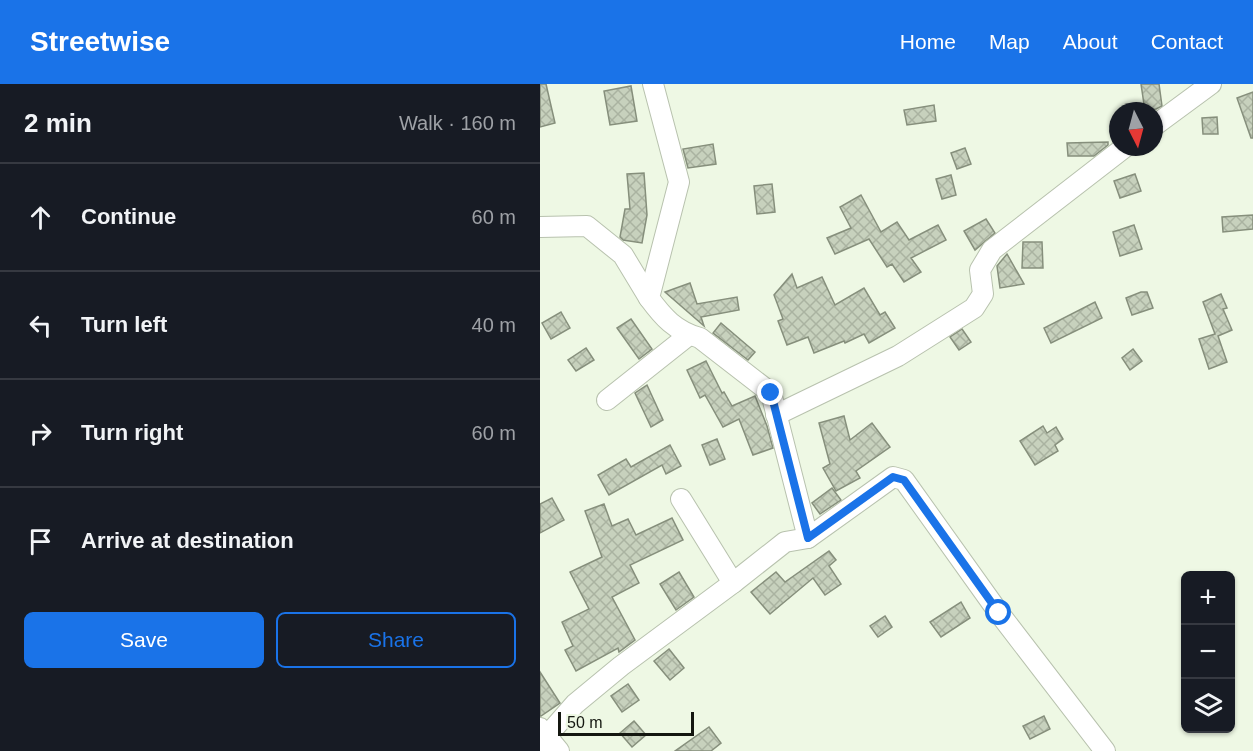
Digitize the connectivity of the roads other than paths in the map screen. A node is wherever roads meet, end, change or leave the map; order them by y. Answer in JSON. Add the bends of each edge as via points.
{"nodes":[{"id":1,"x":653,"y":84,"type":"edge"},
{"id":2,"x":1211,"y":84,"type":"edge"},
{"id":3,"x":1163,"y":119,"type":"edge"},
{"id":4,"x":1113,"y":156,"type":"edge"},
{"id":5,"x":540,"y":227,"type":"edge"},
{"id":6,"x":649,"y":298,"type":"junction"},
{"id":7,"x":689,"y":335,"type":"junction"},
{"id":8,"x":607,"y":400,"type":"dead end"},
{"id":9,"x":776,"y":415,"type":"junction"},
{"id":10,"x":681,"y":499,"type":"dead end"},
{"id":11,"x":808,"y":538,"type":"junction"},
{"id":12,"x":733,"y":583,"type":"junction"},
{"id":13,"x":547,"y":740,"type":"edge"},
{"id":14,"x":1105,"y":751,"type":"edge"}],
"edges":[{"from":1,"to":6,"type":"street","via":[[679,182]]},
{"from":2,"to":3,"type":"street"},
{"from":4,"to":9,"type":"street","via":[[992,250],[980,270],[982,294],[974,308],[898,356]]},
{"from":5,"to":6,"type":"street","via":[[587,226],[623,255]]},
{"from":6,"to":7,"type":"street","via":[[665,319]]},
{"from":7,"to":8,"type":"street"},
{"from":7,"to":9,"type":"street","via":[[700,338],[771,393]]},
{"from":9,"to":11,"type":"street"},
{"from":10,"to":12,"type":"street"},
{"from":11,"to":12,"type":"street","via":[[785,542]]},
{"from":11,"to":14,"type":"street","via":[[893,477],[904,480]]},
{"from":12,"to":13,"type":"street","via":[[575,704]]}]}
